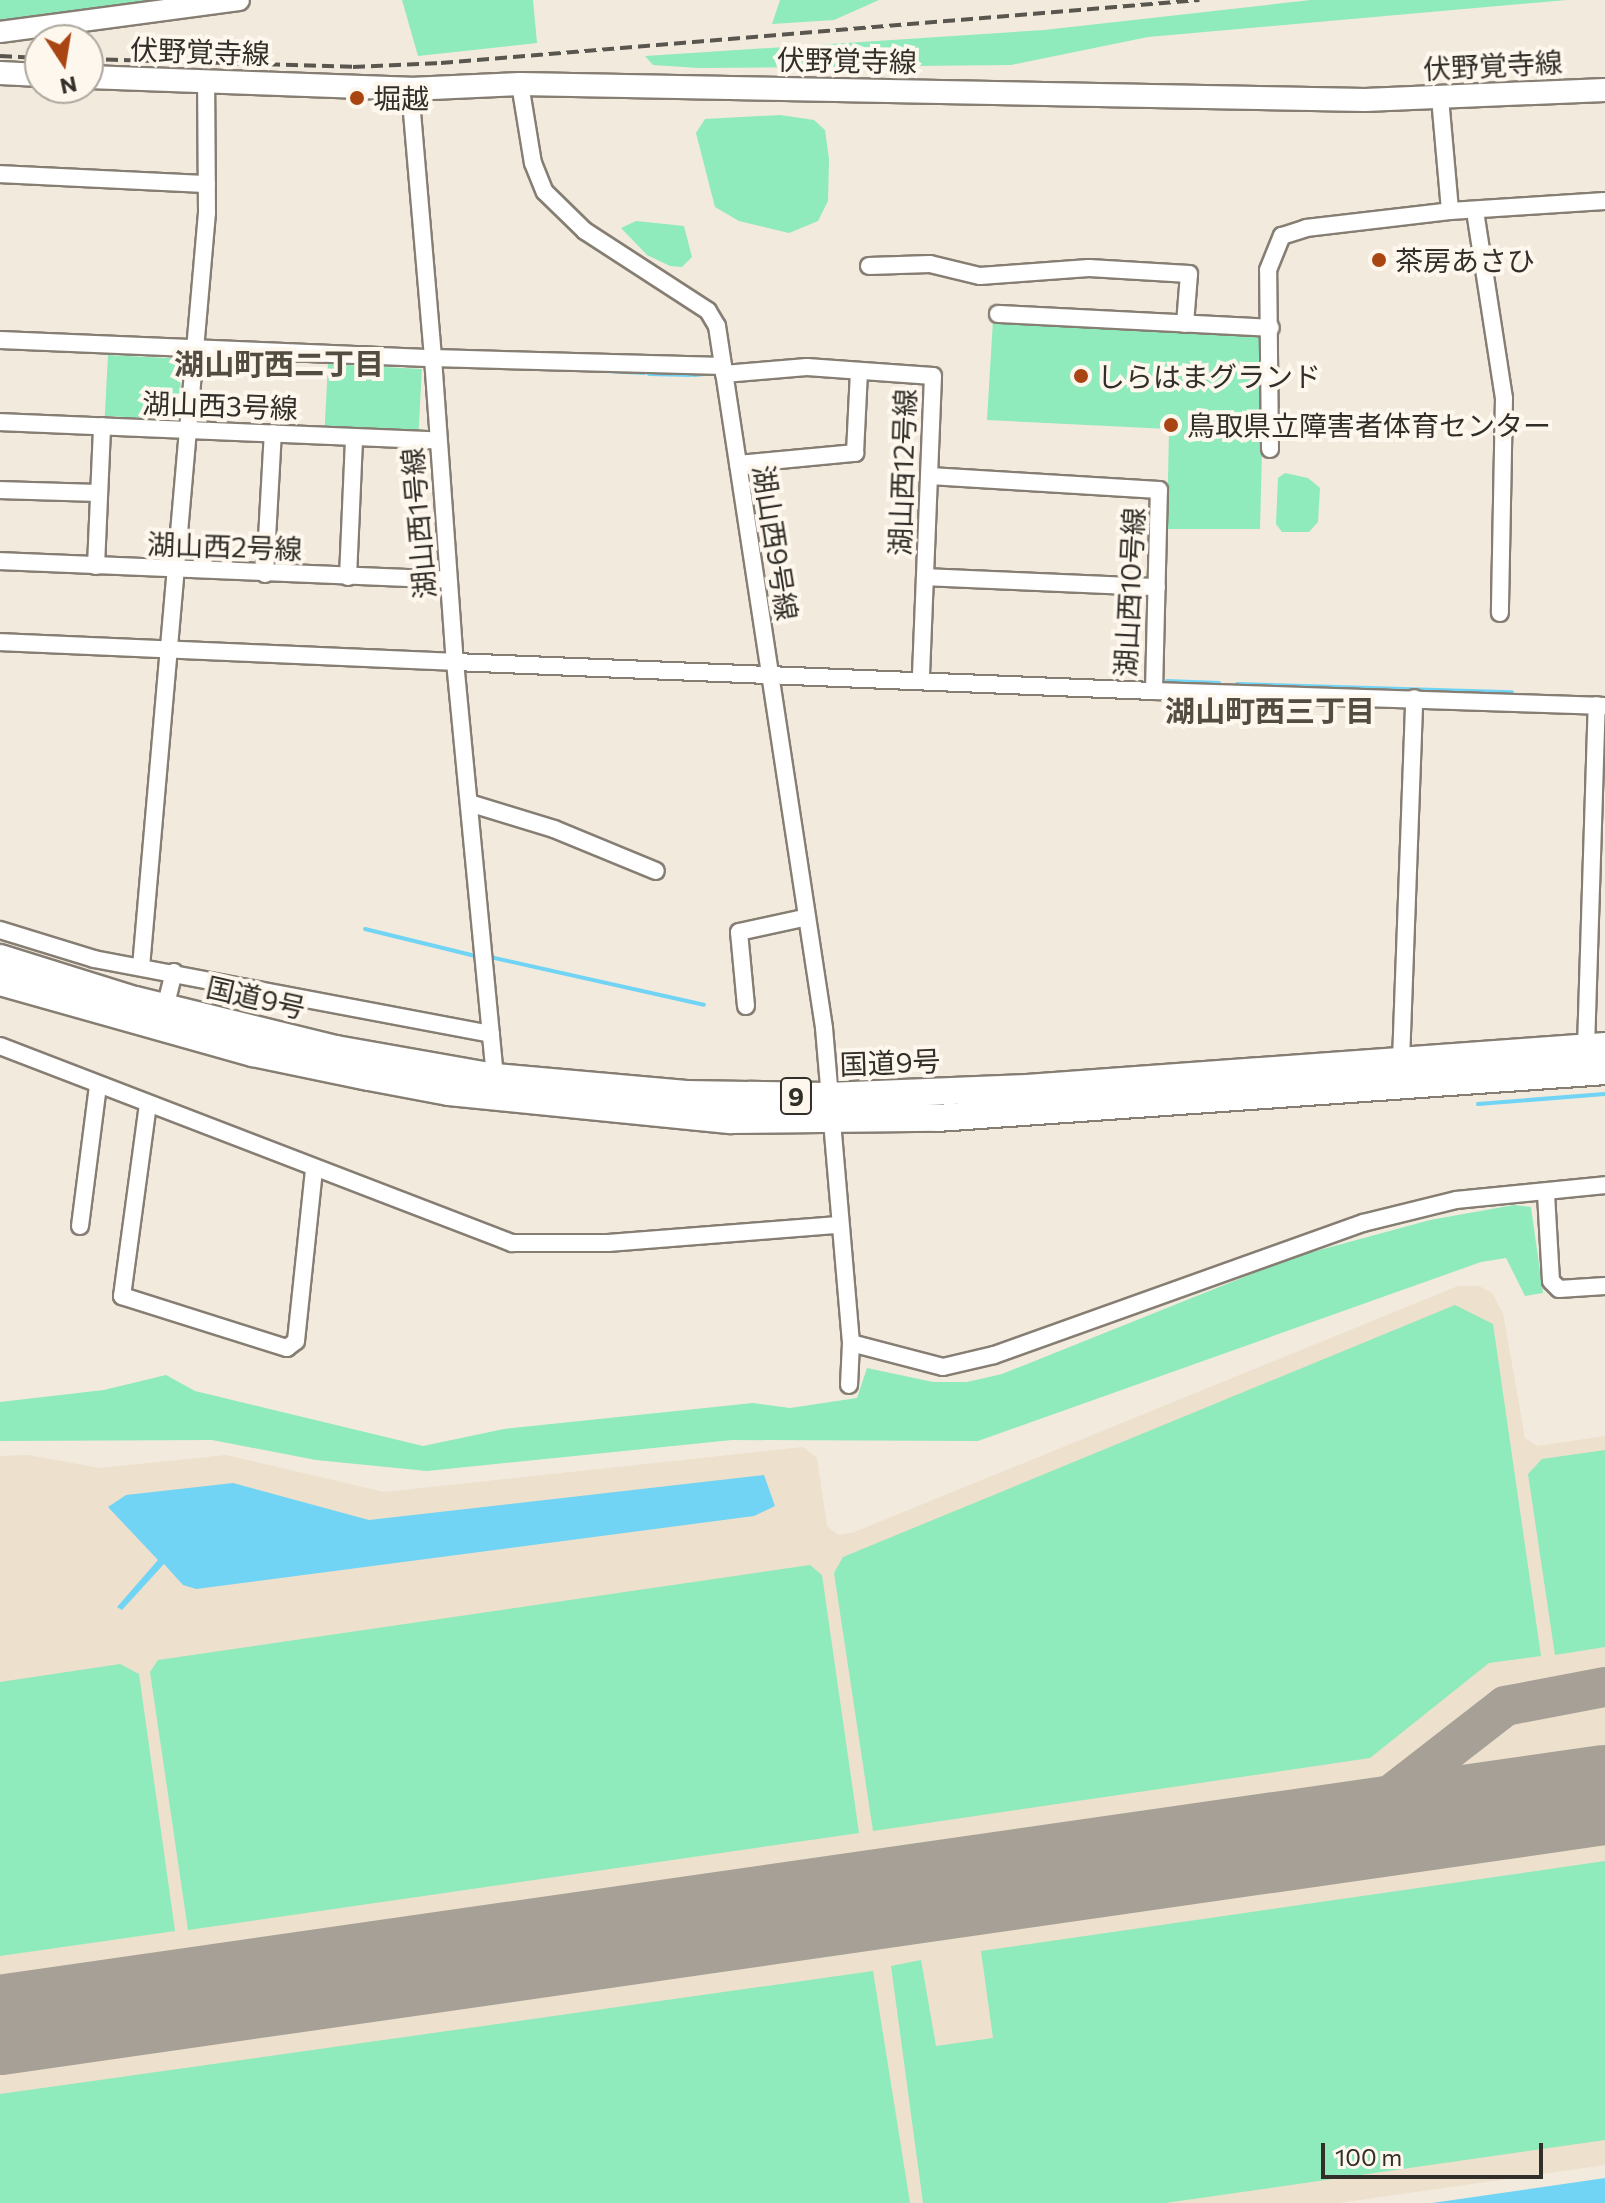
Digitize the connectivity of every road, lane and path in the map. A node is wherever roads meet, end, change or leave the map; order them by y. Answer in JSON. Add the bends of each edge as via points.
{"nodes":[{"id":1,"x":239,"y":0,"type":"edge"},
{"id":2,"x":0,"y":32,"type":"edge"},
{"id":3,"x":0,"y":73,"type":"edge"},
{"id":4,"x":24,"y":74,"type":"edge"},
{"id":5,"x":104,"y":78,"type":"edge"},
{"id":6,"x":206,"y":81,"type":"junction"},
{"id":7,"x":520,"y":84,"type":"junction"},
{"id":8,"x":410,"y":89,"type":"junction"},
{"id":9,"x":1605,"y":90,"type":"edge"},
{"id":10,"x":1440,"y":98,"type":"junction"},
{"id":11,"x":0,"y":174,"type":"edge"},
{"id":12,"x":207,"y":184,"type":"junction"},
{"id":13,"x":1605,"y":201,"type":"edge"},
{"id":14,"x":1450,"y":211,"type":"junction"},
{"id":15,"x":1475,"y":211,"type":"junction"},
{"id":16,"x":869,"y":266,"type":"dead end"},
{"id":17,"x":998,"y":314,"type":"dead end"},
{"id":18,"x":1185,"y":324,"type":"junction"},
{"id":19,"x":1271,"y":328,"type":"junction"},
{"id":20,"x":0,"y":340,"type":"edge"},
{"id":21,"x":193,"y":352,"type":"junction"},
{"id":22,"x":433,"y":358,"type":"junction"},
{"id":23,"x":724,"y":370,"type":"junction"},
{"id":24,"x":859,"y":371,"type":"junction"},
{"id":25,"x":0,"y":422,"type":"edge"},
{"id":26,"x":102,"y":426,"type":"junction"},
{"id":27,"x":187,"y":430,"type":"junction"},
{"id":28,"x":273,"y":433,"type":"junction"},
{"id":29,"x":354,"y":437,"type":"junction"},
{"id":30,"x":437,"y":440,"type":"junction"},
{"id":31,"x":1270,"y":449,"type":"dead end"},
{"id":32,"x":738,"y":464,"type":"junction"},
{"id":33,"x":929,"y":476,"type":"junction"},
{"id":34,"x":0,"y":490,"type":"edge"},
{"id":35,"x":99,"y":493,"type":"junction"},
{"id":36,"x":0,"y":561,"type":"edge"},
{"id":37,"x":96,"y":566,"type":"junction"},
{"id":38,"x":173,"y":571,"type":"junction"},
{"id":39,"x":265,"y":574,"type":"junction"},
{"id":40,"x":348,"y":577,"type":"junction"},
{"id":41,"x":925,"y":577,"type":"junction"},
{"id":42,"x":448,"y":580,"type":"junction"},
{"id":43,"x":1157,"y":587,"type":"junction"},
{"id":44,"x":1500,"y":613,"type":"dead end"},
{"id":45,"x":0,"y":642,"type":"edge"},
{"id":46,"x":167,"y":648,"type":"junction"},
{"id":47,"x":455,"y":662,"type":"junction"},
{"id":48,"x":769,"y":675,"type":"junction"},
{"id":49,"x":921,"y":680,"type":"junction"},
{"id":50,"x":1154,"y":691,"type":"junction"},
{"id":51,"x":1414,"y":698,"type":"junction"},
{"id":52,"x":1601,"y":705,"type":"edge"},
{"id":53,"x":469,"y":803,"type":"junction"},
{"id":54,"x":656,"y":871,"type":"dead end"},
{"id":55,"x":804,"y":918,"type":"junction"},
{"id":56,"x":0,"y":930,"type":"edge"},
{"id":57,"x":0,"y":958,"type":"edge"},
{"id":58,"x":141,"y":967,"type":"junction"},
{"id":59,"x":174,"y":972,"type":"junction"},
{"id":60,"x":0,"y":982,"type":"edge"},
{"id":61,"x":746,"y":1006,"type":"dead end"},
{"id":62,"x":165,"y":1008,"type":"junction"},
{"id":63,"x":491,"y":1034,"type":"junction"},
{"id":64,"x":0,"y":1046,"type":"edge"},
{"id":65,"x":1595,"y":1046,"type":"edge"},
{"id":66,"x":1401,"y":1061,"type":"junction"},
{"id":67,"x":1605,"y":1071,"type":"edge"},
{"id":68,"x":495,"y":1077,"type":"junction"},
{"id":69,"x":98,"y":1085,"type":"junction"},
{"id":70,"x":148,"y":1104,"type":"junction"},
{"id":71,"x":828,"y":1108,"type":"junction"},
{"id":72,"x":314,"y":1169,"type":"junction"},
{"id":73,"x":1605,"y":1185,"type":"edge"},
{"id":74,"x":1546,"y":1194,"type":"junction"},
{"id":75,"x":838,"y":1225,"type":"junction"},
{"id":76,"x":80,"y":1226,"type":"dead end"},
{"id":77,"x":1605,"y":1286,"type":"edge"},
{"id":78,"x":851,"y":1343,"type":"junction"},
{"id":79,"x":849,"y":1385,"type":"dead end"}],
"edges":[{"from":1,"to":2,"type":"street"},
{"from":3,"to":4,"type":"main road"},
{"from":5,"to":6,"type":"main road","name":"伏野覚寺線"},
{"from":6,"to":8,"type":"main road","name":"伏野覚寺線"},
{"from":6,"to":12,"type":"street"},
{"from":7,"to":8,"type":"main road","name":"伏野覚寺線"},
{"from":7,"to":10,"type":"main road","name":"伏野覚寺線"},
{"from":7,"to":23,"type":"street","name":"湖山西9号線","via":[[533,163],[545,192],[585,231],[708,311],[717,326]]},
{"from":8,"to":22,"type":"street","name":"湖山西1号線"},
{"from":9,"to":10,"type":"main road","name":"伏野覚寺線"},
{"from":10,"to":14,"type":"street"},
{"from":11,"to":12,"type":"street"},
{"from":12,"to":21,"type":"street"},
{"from":13,"to":15,"type":"street"},
{"from":14,"to":15,"type":"street"},
{"from":14,"to":19,"type":"street","via":[[1306,228],[1282,236],[1269,257]]},
{"from":15,"to":44,"type":"street","via":[[1504,398]]},
{"from":16,"to":18,"type":"street","via":[[930,264],[980,276],[1089,268],[1189,274]]},
{"from":17,"to":18,"type":"street"},
{"from":18,"to":19,"type":"street"},
{"from":19,"to":31,"type":"street"},
{"from":20,"to":21,"type":"street"},
{"from":21,"to":22,"type":"street"},
{"from":21,"to":27,"type":"street"},
{"from":22,"to":23,"type":"street","name":"湖山西12号線"},
{"from":22,"to":30,"type":"street","name":"湖山西1号線"},
{"from":23,"to":24,"type":"street","name":"湖山西12号線"},
{"from":23,"to":32,"type":"street","name":"湖山西9号線"},
{"from":24,"to":32,"type":"street","via":[[855,453]]},
{"from":24,"to":33,"type":"street","name":"湖山西12号線","via":[[933,376]]},
{"from":25,"to":26,"type":"street","name":"湖山西3号線"},
{"from":26,"to":27,"type":"street","name":"湖山西3号線"},
{"from":26,"to":35,"type":"street"},
{"from":27,"to":28,"type":"street","name":"湖山西3号線"},
{"from":27,"to":38,"type":"street"},
{"from":28,"to":29,"type":"street","name":"湖山西3号線"},
{"from":28,"to":39,"type":"street"},
{"from":29,"to":30,"type":"street","name":"湖山西3号線"},
{"from":29,"to":40,"type":"street"},
{"from":30,"to":42,"type":"street","name":"湖山西1号線"},
{"from":32,"to":48,"type":"street","name":"湖山西9号線"},
{"from":33,"to":41,"type":"street","name":"湖山西12号線"},
{"from":33,"to":43,"type":"street","name":"湖山西10号線","via":[[1159,490]]},
{"from":34,"to":35,"type":"street"},
{"from":35,"to":37,"type":"street"},
{"from":36,"to":37,"type":"street","name":"湖山西2号線"},
{"from":37,"to":38,"type":"street","name":"湖山西2号線"},
{"from":38,"to":39,"type":"street","name":"湖山西2号線"},
{"from":38,"to":46,"type":"street"},
{"from":39,"to":40,"type":"street","name":"湖山西2号線"},
{"from":40,"to":42,"type":"street","name":"湖山西2号線"},
{"from":41,"to":43,"type":"street"},
{"from":41,"to":49,"type":"street","name":"湖山西12号線"},
{"from":42,"to":47,"type":"street","name":"湖山西1号線"},
{"from":43,"to":50,"type":"street","name":"湖山西10号線"},
{"from":45,"to":46,"type":"street"},
{"from":46,"to":47,"type":"street"},
{"from":46,"to":58,"type":"street"},
{"from":47,"to":48,"type":"street","name":"湖山西10号線"},
{"from":47,"to":53,"type":"street","name":"湖山西1号線"},
{"from":48,"to":49,"type":"street","name":"湖山西10号線"},
{"from":48,"to":55,"type":"street","name":"湖山西9号線"},
{"from":49,"to":50,"type":"street","name":"湖山西10号線"},
{"from":50,"to":51,"type":"street"},
{"from":51,"to":52,"type":"street"},
{"from":51,"to":66,"type":"street"},
{"from":52,"to":65,"type":"street"},
{"from":53,"to":54,"type":"street","via":[[554,829]]},
{"from":53,"to":63,"type":"street","name":"湖山西1号線"},
{"from":55,"to":61,"type":"street","via":[[739,932]]},
{"from":55,"to":71,"type":"street","name":"湖山西9号線","via":[[824,1028]]},
{"from":56,"to":58,"type":"street","via":[[94,959]]},
{"from":57,"to":62,"type":"highway","name":"国道9号","number":"9"},
{"from":58,"to":59,"type":"street"},
{"from":59,"to":62,"type":"street"},
{"from":59,"to":63,"type":"street"},
{"from":60,"to":71,"type":"highway","name":"国道9号","number":"9","via":[[253,1053],[449,1092],[732,1120]]},
{"from":62,"to":68,"type":"highway","name":"国道9号","number":"9","via":[[336,1049]]},
{"from":63,"to":68,"type":"street","name":"湖山西1号線"},
{"from":64,"to":69,"type":"street"},
{"from":65,"to":66,"type":"highway","name":"国道9号","number":"9"},
{"from":66,"to":71,"type":"highway","name":"国道9号","number":"9"},
{"from":67,"to":71,"type":"highway","name":"国道9号","number":"9","via":[[1052,1111]]},
{"from":68,"to":71,"type":"highway","name":"国道9号","number":"9"},
{"from":69,"to":70,"type":"street"},
{"from":69,"to":76,"type":"street"},
{"from":70,"to":72,"type":"street"},
{"from":70,"to":72,"type":"street","via":[[122,1296],[287,1348],[296,1341]]},
{"from":71,"to":75,"type":"street","name":"湖山西9号線"},
{"from":72,"to":75,"type":"street","via":[[512,1243]]},
{"from":73,"to":74,"type":"street"},
{"from":74,"to":77,"type":"street","via":[[1551,1281],[1559,1289]]},
{"from":74,"to":78,"type":"street","via":[[1456,1200],[1363,1223],[994,1355],[943,1367]]},
{"from":75,"to":78,"type":"street","name":"湖山西9号線"},
{"from":78,"to":79,"type":"street","name":"湖山西9号線"}]}
